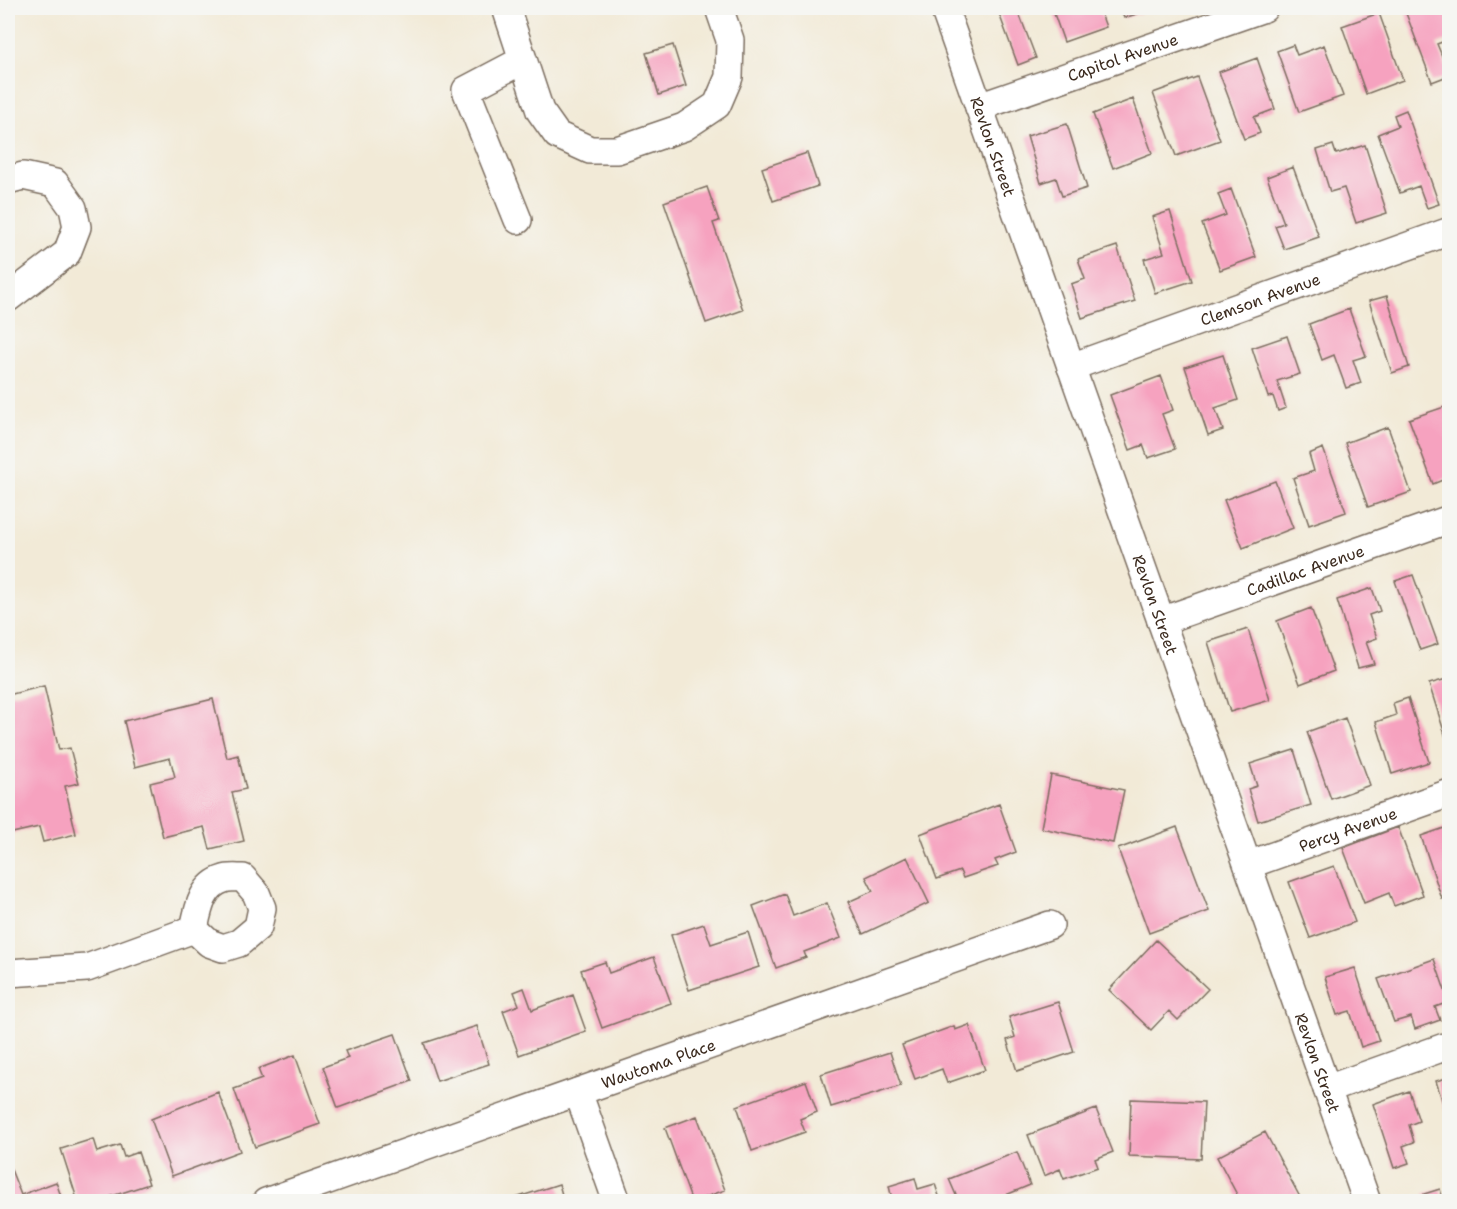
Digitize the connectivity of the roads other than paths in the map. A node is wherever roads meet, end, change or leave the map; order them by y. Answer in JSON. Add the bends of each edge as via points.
{"nodes":[{"id":1,"x":506,"y":8,"type":"edge"},
{"id":2,"x":719,"y":8,"type":"edge"},
{"id":3,"x":944,"y":8,"type":"edge"},
{"id":4,"x":1264,"y":8,"type":"edge"},
{"id":5,"x":523,"y":60,"type":"junction"},
{"id":6,"x":979,"y":107,"type":"junction"},
{"id":7,"x":8,"y":180,"type":"edge"},
{"id":8,"x":518,"y":220,"type":"dead end"},
{"id":9,"x":1449,"y":231,"type":"edge"},
{"id":10,"x":8,"y":298,"type":"edge"},
{"id":11,"x":1071,"y":368,"type":"junction"},
{"id":12,"x":1449,"y":519,"type":"edge"},
{"id":13,"x":1161,"y":621,"type":"junction"},
{"id":14,"x":1449,"y":793,"type":"edge"},
{"id":15,"x":1248,"y":866,"type":"junction"},
{"id":16,"x":1050,"y":925,"type":"dead end"},
{"id":17,"x":194,"y":929,"type":"dead end"},
{"id":18,"x":8,"y":973,"type":"edge"},
{"id":19,"x":1449,"y":1045,"type":"edge"},
{"id":20,"x":1328,"y":1089,"type":"junction"},
{"id":21,"x":578,"y":1092,"type":"junction"},
{"id":22,"x":266,"y":1202,"type":"edge"},
{"id":23,"x":617,"y":1202,"type":"edge"},
{"id":24,"x":1367,"y":1202,"type":"edge"}],
"edges":[{"from":1,"to":5,"type":"street"},
{"from":2,"to":5,"type":"street","via":[[730,40],[729,77],[717,105],[684,127],[617,150],[590,150],[557,135],[540,111]]},
{"from":3,"to":6,"type":"street","name":"Revlon Street"},
{"from":4,"to":6,"type":"street","name":"Capitol Avenue"},
{"from":5,"to":8,"type":"street","via":[[466,90]]},
{"from":6,"to":11,"type":"street","name":"Revlon Street"},
{"from":7,"to":10,"type":"street","via":[[23,176],[55,183],[72,208],[77,227],[67,254]]},
{"from":9,"to":11,"type":"street","name":"Clemson Avenue"},
{"from":11,"to":13,"type":"street","name":"Revlon Street"},
{"from":12,"to":13,"type":"street","name":"Cadillac Avenue"},
{"from":13,"to":15,"type":"street","name":"Revlon Street"},
{"from":14,"to":15,"type":"street","name":"Percy Avenue"},
{"from":15,"to":20,"type":"street","name":"Revlon Street"},
{"from":16,"to":21,"type":"street","name":"Wautoma Place"},
{"from":17,"to":18,"type":"street","via":[[87,968]]},
{"from":19,"to":20,"type":"street"},
{"from":20,"to":24,"type":"street","name":"Revlon Street"},
{"from":21,"to":22,"type":"street","name":"Wautoma Place"},
{"from":21,"to":23,"type":"street"}]}
